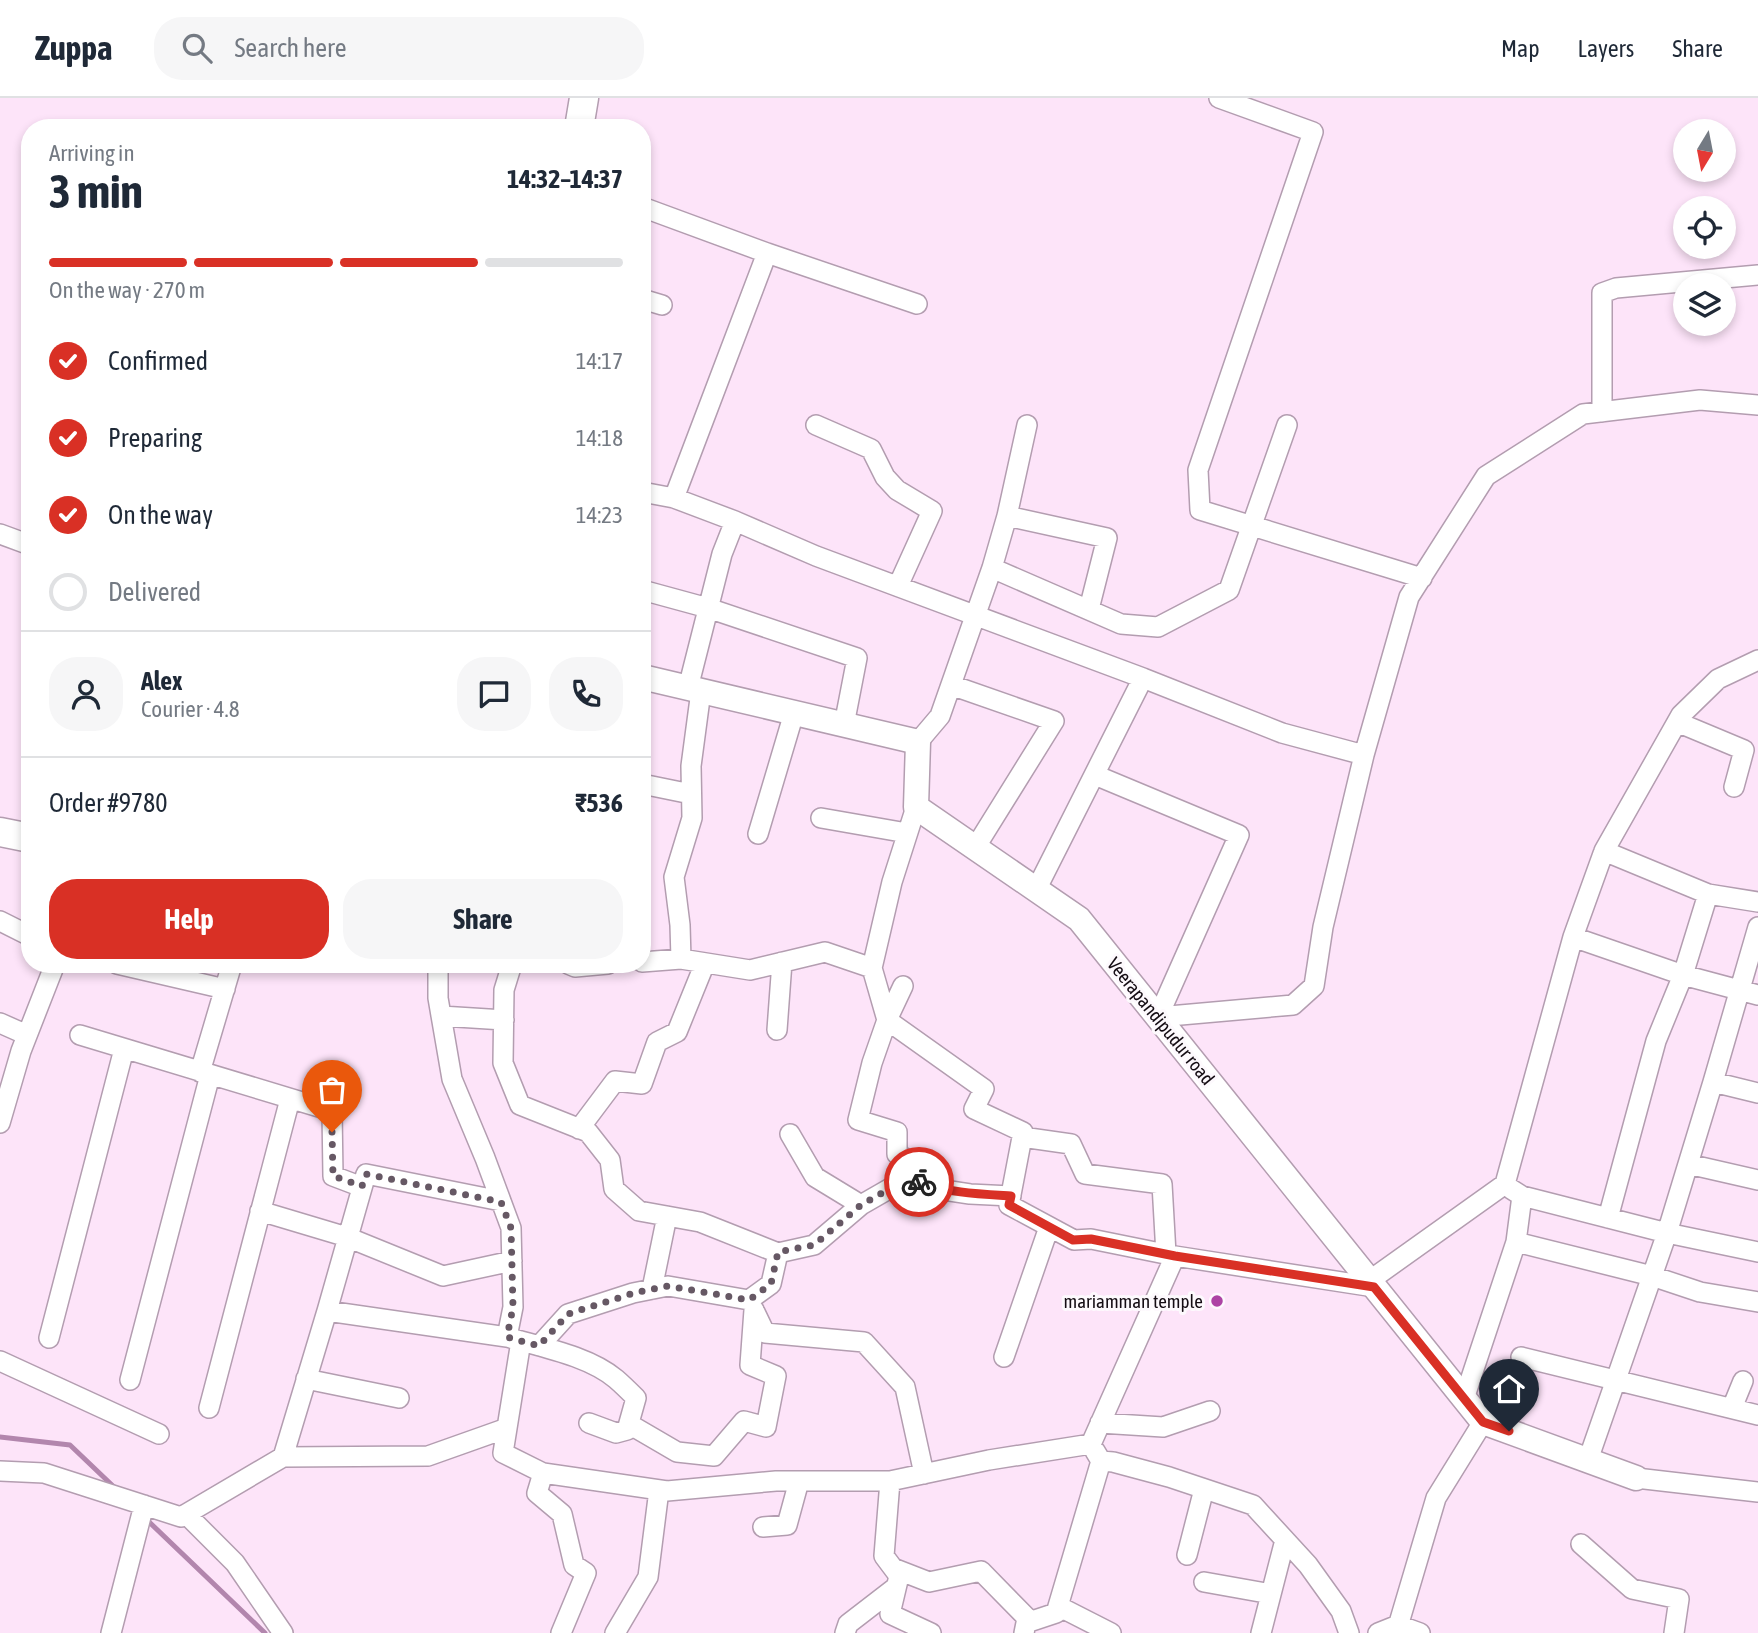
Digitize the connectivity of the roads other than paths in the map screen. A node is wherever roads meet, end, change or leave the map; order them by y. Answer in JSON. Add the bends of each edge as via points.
{"nodes":[{"id":1,"x":584,"y":98,"type":"edge"},
{"id":2,"x":1219,"y":98,"type":"edge"},
{"id":3,"x":580,"y":119,"type":"edge"},
{"id":4,"x":651,"y":210,"type":"edge"},
{"id":5,"x":767,"y":253,"type":"junction"},
{"id":6,"x":1758,"y":275,"type":"edge"},
{"id":7,"x":651,"y":302,"type":"edge"},
{"id":8,"x":917,"y":304,"type":"dead end"},
{"id":9,"x":662,"y":305,"type":"dead end"},
{"id":10,"x":1758,"y":405,"type":"edge"},
{"id":11,"x":1602,"y":412,"type":"junction"},
{"id":12,"x":816,"y":425,"type":"dead end"},
{"id":13,"x":1027,"y":425,"type":"dead end"},
{"id":14,"x":1287,"y":425,"type":"dead end"},
{"id":15,"x":651,"y":494,"type":"edge"},
{"id":16,"x":674,"y":498,"type":"junction"},
{"id":17,"x":1007,"y":516,"type":"junction"},
{"id":18,"x":735,"y":521,"type":"junction"},
{"id":19,"x":1251,"y":526,"type":"junction"},
{"id":20,"x":0,"y":534,"type":"edge"},
{"id":21,"x":21,"y":542,"type":"edge"},
{"id":22,"x":992,"y":568,"type":"junction"},
{"id":23,"x":1422,"y":578,"type":"junction"},
{"id":24,"x":898,"y":586,"type":"junction"},
{"id":25,"x":651,"y":592,"type":"edge"},
{"id":26,"x":708,"y":608,"type":"junction"},
{"id":27,"x":1089,"y":610,"type":"junction"},
{"id":28,"x":975,"y":615,"type":"junction"},
{"id":29,"x":1758,"y":660,"type":"edge"},
{"id":30,"x":1143,"y":678,"type":"junction"},
{"id":31,"x":651,"y":679,"type":"edge"},
{"id":32,"x":951,"y":685,"type":"junction"},
{"id":33,"x":694,"y":690,"type":"junction"},
{"id":34,"x":794,"y":713,"type":"junction"},
{"id":35,"x":1677,"y":722,"type":"junction"},
{"id":36,"x":844,"y":725,"type":"junction"},
{"id":37,"x":918,"y":743,"type":"junction"},
{"id":38,"x":1364,"y":755,"type":"junction"},
{"id":39,"x":1095,"y":775,"type":"junction"},
{"id":40,"x":651,"y":786,"type":"edge"},
{"id":41,"x":1734,"y":787,"type":"dead end"},
{"id":42,"x":691,"y":794,"type":"junction"},
{"id":43,"x":916,"y":807,"type":"junction"},
{"id":44,"x":821,"y":818,"type":"dead end"},
{"id":45,"x":0,"y":832,"type":"edge"},
{"id":46,"x":907,"y":833,"type":"junction"},
{"id":47,"x":758,"y":834,"type":"dead end"},
{"id":48,"x":21,"y":836,"type":"edge"},
{"id":49,"x":975,"y":848,"type":"junction"},
{"id":50,"x":1604,"y":851,"type":"junction"},
{"id":51,"x":1036,"y":890,"type":"junction"},
{"id":52,"x":1708,"y":894,"type":"junction"},
{"id":53,"x":1758,"y":902,"type":"edge"},
{"id":54,"x":0,"y":920,"type":"edge"},
{"id":55,"x":1758,"y":928,"type":"edge"},
{"id":56,"x":21,"y":931,"type":"edge"},
{"id":57,"x":1573,"y":937,"type":"junction"},
{"id":58,"x":681,"y":959,"type":"junction"},
{"id":59,"x":651,"y":961,"type":"edge"},
{"id":60,"x":705,"y":962,"type":"junction"},
{"id":61,"x":782,"y":962,"type":"junction"},
{"id":62,"x":872,"y":968,"type":"junction"},
{"id":63,"x":51,"y":973,"type":"edge"},
{"id":64,"x":156,"y":973,"type":"edge"},
{"id":65,"x":229,"y":973,"type":"edge"},
{"id":66,"x":438,"y":973,"type":"edge"},
{"id":67,"x":509,"y":973,"type":"edge"},
{"id":68,"x":1683,"y":975,"type":"junction"},
{"id":69,"x":903,"y":986,"type":"dead end"},
{"id":70,"x":225,"y":989,"type":"junction"},
{"id":71,"x":1749,"y":992,"type":"edge"},
{"id":72,"x":442,"y":1016,"type":"junction"},
{"id":73,"x":1158,"y":1017,"type":"junction"},
{"id":74,"x":504,"y":1020,"type":"junction"},
{"id":75,"x":887,"y":1020,"type":"junction"},
{"id":76,"x":0,"y":1023,"type":"edge"},
{"id":77,"x":777,"y":1030,"type":"dead end"},
{"id":78,"x":27,"y":1035,"type":"junction"},
{"id":79,"x":80,"y":1035,"type":"dead end"},
{"id":80,"x":124,"y":1049,"type":"junction"},
{"id":81,"x":205,"y":1074,"type":"junction"},
{"id":82,"x":1713,"y":1082,"type":"junction"},
{"id":83,"x":1758,"y":1093,"type":"edge"},
{"id":84,"x":290,"y":1098,"type":"junction"},
{"id":85,"x":0,"y":1123,"type":"edge"},
{"id":86,"x":579,"y":1129,"type":"junction"},
{"id":87,"x":790,"y":1133,"type":"dead end"},
{"id":88,"x":1022,"y":1137,"type":"junction"},
{"id":89,"x":1688,"y":1164,"type":"junction"},
{"id":90,"x":908,"y":1178,"type":"junction"},
{"id":91,"x":1758,"y":1180,"type":"edge"},
{"id":92,"x":1505,"y":1185,"type":"junction"},
{"id":93,"x":362,"y":1186,"type":"junction"},
{"id":94,"x":1011,"y":1196,"type":"junction"},
{"id":95,"x":1522,"y":1196,"type":"junction"},
{"id":96,"x":501,"y":1202,"type":"junction"},
{"id":97,"x":861,"y":1205,"type":"junction"},
{"id":98,"x":260,"y":1211,"type":"junction"},
{"id":99,"x":667,"y":1216,"type":"junction"},
{"id":100,"x":1608,"y":1218,"type":"junction"},
{"id":101,"x":1049,"y":1227,"type":"junction"},
{"id":102,"x":1667,"y":1233,"type":"junction"},
{"id":103,"x":348,"y":1237,"type":"junction"},
{"id":104,"x":1516,"y":1242,"type":"junction"},
{"id":105,"x":778,"y":1252,"type":"junction"},
{"id":106,"x":1758,"y":1252,"type":"edge"},
{"id":107,"x":1170,"y":1255,"type":"junction"},
{"id":108,"x":512,"y":1261,"type":"junction"},
{"id":109,"x":1652,"y":1276,"type":"junction"},
{"id":110,"x":1371,"y":1284,"type":"junction"},
{"id":111,"x":652,"y":1289,"type":"junction"},
{"id":112,"x":1758,"y":1301,"type":"edge"},
{"id":113,"x":752,"y":1305,"type":"junction"},
{"id":114,"x":327,"y":1311,"type":"junction"},
{"id":115,"x":48,"y":1338,"type":"dead end"},
{"id":116,"x":522,"y":1342,"type":"junction"},
{"id":117,"x":1004,"y":1357,"type":"dead end"},
{"id":118,"x":1521,"y":1357,"type":"dead end"},
{"id":119,"x":0,"y":1361,"type":"edge"},
{"id":120,"x":130,"y":1380,"type":"dead end"},
{"id":121,"x":306,"y":1380,"type":"junction"},
{"id":122,"x":1616,"y":1380,"type":"junction"},
{"id":123,"x":1743,"y":1381,"type":"dead end"},
{"id":124,"x":399,"y":1398,"type":"dead end"},
{"id":125,"x":1464,"y":1399,"type":"junction"},
{"id":126,"x":208,"y":1408,"type":"dead end"},
{"id":127,"x":1732,"y":1408,"type":"junction"},
{"id":128,"x":1210,"y":1412,"type":"dead end"},
{"id":129,"x":1758,"y":1415,"type":"edge"},
{"id":130,"x":1483,"y":1422,"type":"junction"},
{"id":131,"x":589,"y":1423,"type":"dead end"},
{"id":132,"x":1100,"y":1423,"type":"junction"},
{"id":133,"x":629,"y":1424,"type":"junction"},
{"id":134,"x":507,"y":1428,"type":"junction"},
{"id":135,"x":159,"y":1434,"type":"dead end"},
{"id":136,"x":1096,"y":1452,"type":"junction"},
{"id":137,"x":283,"y":1457,"type":"junction"},
{"id":138,"x":1588,"y":1460,"type":"junction"},
{"id":139,"x":0,"y":1471,"type":"edge"},
{"id":140,"x":543,"y":1473,"type":"junction"},
{"id":141,"x":924,"y":1474,"type":"junction"},
{"id":142,"x":1636,"y":1478,"type":"joint"},
{"id":143,"x":799,"y":1481,"type":"junction"},
{"id":144,"x":890,"y":1481,"type":"junction"},
{"id":145,"x":1204,"y":1489,"type":"junction"},
{"id":146,"x":659,"y":1490,"type":"junction"},
{"id":147,"x":1758,"y":1492,"type":"edge"},
{"id":148,"x":142,"y":1513,"type":"junction"},
{"id":149,"x":186,"y":1514,"type":"junction"},
{"id":150,"x":763,"y":1527,"type":"dead end"},
{"id":151,"x":1285,"y":1539,"type":"junction"},
{"id":152,"x":1581,"y":1544,"type":"dead end"},
{"id":153,"x":1187,"y":1555,"type":"dead end"},
{"id":154,"x":895,"y":1578,"type":"junction"},
{"id":155,"x":1203,"y":1581,"type":"dead end"},
{"id":156,"x":1271,"y":1594,"type":"junction"},
{"id":157,"x":1058,"y":1606,"type":"junction"},
{"id":158,"x":268,"y":1612,"type":"junction"},
{"id":159,"x":1027,"y":1627,"type":"edge"},
{"id":160,"x":1397,"y":1629,"type":"edge"},
{"id":161,"x":922,"y":1631,"type":"edge"},
{"id":162,"x":111,"y":1633,"type":"edge"},
{"id":163,"x":261,"y":1633,"type":"edge"},
{"id":164,"x":283,"y":1633,"type":"edge"},
{"id":165,"x":561,"y":1633,"type":"edge"},
{"id":166,"x":615,"y":1633,"type":"edge"},
{"id":167,"x":845,"y":1633,"type":"edge"},
{"id":168,"x":1111,"y":1633,"type":"edge"},
{"id":169,"x":1261,"y":1633,"type":"edge"},
{"id":170,"x":1349,"y":1633,"type":"edge"},
{"id":171,"x":1378,"y":1633,"type":"edge"},
{"id":172,"x":1420,"y":1633,"type":"edge"},
{"id":173,"x":1674,"y":1633,"type":"edge"}],
"edges":[{"from":1,"to":3,"type":"main road"},
{"from":2,"to":19,"type":"street","via":[[1313,132],[1198,470],[1200,510]]},
{"from":4,"to":5,"type":"street"},
{"from":5,"to":8,"type":"street"},
{"from":5,"to":16,"type":"street"},
{"from":6,"to":11,"type":"street","via":[[1602,293]]},
{"from":7,"to":9,"type":"street"},
{"from":10,"to":11,"type":"street","via":[[1700,400]]},
{"from":11,"to":23,"type":"street","via":[[1583,414],[1486,476]]},
{"from":12,"to":24,"type":"street","via":[[871,449],[897,490],[932,510]]},
{"from":13,"to":17,"type":"street"},
{"from":14,"to":19,"type":"street"},
{"from":15,"to":16,"type":"street"},
{"from":16,"to":18,"type":"street"},
{"from":17,"to":22,"type":"street"},
{"from":17,"to":27,"type":"street","via":[[1107,538]]},
{"from":18,"to":24,"type":"street"},
{"from":18,"to":26,"type":"street"},
{"from":19,"to":23,"type":"street"},
{"from":19,"to":27,"type":"street","via":[[1228,590],[1193,609],[1158,627],[1121,624]]},
{"from":20,"to":21,"type":"street"},
{"from":22,"to":27,"type":"street"},
{"from":22,"to":28,"type":"street"},
{"from":23,"to":38,"type":"street","via":[[1409,597]]},
{"from":24,"to":28,"type":"street"},
{"from":25,"to":26,"type":"street"},
{"from":26,"to":33,"type":"street"},
{"from":26,"to":36,"type":"street","via":[[857,658]]},
{"from":28,"to":30,"type":"street"},
{"from":28,"to":32,"type":"street"},
{"from":29,"to":35,"type":"street","via":[[1718,679]]},
{"from":30,"to":38,"type":"street","via":[[1282,733]]},
{"from":30,"to":39,"type":"street"},
{"from":31,"to":33,"type":"street"},
{"from":32,"to":37,"type":"street","via":[[940,716]]},
{"from":32,"to":49,"type":"street","via":[[1054,721]]},
{"from":33,"to":34,"type":"street"},
{"from":33,"to":42,"type":"street"},
{"from":34,"to":36,"type":"street"},
{"from":34,"to":47,"type":"street"},
{"from":35,"to":41,"type":"street","via":[[1744,750]]},
{"from":35,"to":50,"type":"street"},
{"from":36,"to":37,"type":"street"},
{"from":37,"to":43,"type":"street"},
{"from":38,"to":73,"type":"street","via":[[1323,927],[1314,986],[1293,1005]]},
{"from":39,"to":51,"type":"street"},
{"from":39,"to":73,"type":"street","via":[[1238,835]]},
{"from":40,"to":42,"type":"street"},
{"from":42,"to":58,"type":"street","via":[[692,818],[674,877]]},
{"from":43,"to":46,"type":"street"},
{"from":43,"to":49,"type":"street","name":"Veerapandipudur road"},
{"from":44,"to":46,"type":"street"},
{"from":45,"to":48,"type":"main road"},
{"from":46,"to":62,"type":"street"},
{"from":49,"to":51,"type":"street","name":"Veerapandipudur road"},
{"from":50,"to":52,"type":"street"},
{"from":50,"to":57,"type":"street"},
{"from":51,"to":73,"type":"street","name":"Veerapandipudur road","via":[[1079,919]]},
{"from":52,"to":53,"type":"street"},
{"from":52,"to":68,"type":"street"},
{"from":54,"to":56,"type":"street"},
{"from":55,"to":71,"type":"street"},
{"from":57,"to":68,"type":"street"},
{"from":57,"to":92,"type":"street"},
{"from":58,"to":59,"type":"street"},
{"from":58,"to":60,"type":"street"},
{"from":60,"to":61,"type":"street","via":[[750,970]]},
{"from":60,"to":86,"type":"street","via":[[677,1032],[657,1042],[642,1084],[615,1081]]},
{"from":61,"to":62,"type":"street","via":[[825,952]]},
{"from":61,"to":77,"type":"street"},
{"from":62,"to":75,"type":"street"},
{"from":63,"to":78,"type":"street"},
{"from":64,"to":70,"type":"street"},
{"from":65,"to":70,"type":"street"},
{"from":66,"to":72,"type":"street"},
{"from":67,"to":74,"type":"street"},
{"from":68,"to":71,"type":"street"},
{"from":68,"to":100,"type":"street","via":[[1656,1041]]},
{"from":69,"to":75,"type":"street"},
{"from":70,"to":81,"type":"street"},
{"from":71,"to":82,"type":"street"},
{"from":72,"to":74,"type":"street"},
{"from":72,"to":96,"type":"street","via":[[452,1079]]},
{"from":73,"to":110,"type":"street","name":"Veerapandipudur road"},
{"from":74,"to":86,"type":"street","via":[[503,1063],[520,1105]]},
{"from":75,"to":88,"type":"street","via":[[984,1090],[974,1110],[1023,1132]]},
{"from":75,"to":90,"type":"street","via":[[858,1120],[897,1132],[897,1154],[907,1159]]},
{"from":76,"to":78,"type":"street"},
{"from":78,"to":85,"type":"street"},
{"from":79,"to":80,"type":"street"},
{"from":80,"to":81,"type":"street"},
{"from":80,"to":115,"type":"street"},
{"from":81,"to":84,"type":"street"},
{"from":81,"to":120,"type":"street"},
{"from":82,"to":83,"type":"street"},
{"from":82,"to":89,"type":"street"},
{"from":84,"to":93,"type":"street","via":[[332,1111],[333,1176]]},
{"from":84,"to":98,"type":"street"},
{"from":86,"to":99,"type":"street","via":[[588,1132],[610,1160],[614,1189],[639,1211]]},
{"from":87,"to":97,"type":"street","via":[[815,1177]]},
{"from":88,"to":94,"type":"street"},
{"from":88,"to":107,"type":"street","via":[[1072,1144],[1085,1174],[1162,1184]]},
{"from":89,"to":91,"type":"street"},
{"from":89,"to":102,"type":"street"},
{"from":90,"to":94,"type":"street","via":[[937,1189]]},
{"from":90,"to":97,"type":"street"},
{"from":92,"to":95,"type":"street"},
{"from":92,"to":110,"type":"street"},
{"from":93,"to":96,"type":"street","via":[[366,1174]]},
{"from":93,"to":103,"type":"street"},
{"from":94,"to":101,"type":"street","via":[[1009,1205]]},
{"from":95,"to":100,"type":"street"},
{"from":95,"to":104,"type":"street"},
{"from":96,"to":108,"type":"street","via":[[511,1228]]},
{"from":97,"to":105,"type":"street","via":[[814,1245]]},
{"from":98,"to":103,"type":"street"},
{"from":98,"to":126,"type":"street"},
{"from":99,"to":105,"type":"street","via":[[700,1222]]},
{"from":99,"to":111,"type":"street"},
{"from":100,"to":102,"type":"street"},
{"from":101,"to":107,"type":"street","via":[[1073,1240],[1091,1239]]},
{"from":101,"to":117,"type":"street"},
{"from":102,"to":106,"type":"street"},
{"from":102,"to":109,"type":"street"},
{"from":103,"to":108,"type":"street","via":[[443,1276]]},
{"from":103,"to":114,"type":"street"},
{"from":104,"to":109,"type":"street"},
{"from":104,"to":125,"type":"street"},
{"from":105,"to":113,"type":"street","via":[[771,1284]]},
{"from":107,"to":110,"type":"street"},
{"from":107,"to":132,"type":"street"},
{"from":108,"to":116,"type":"street","via":[[513,1307]]},
{"from":109,"to":112,"type":"street","via":[[1700,1292]]},
{"from":109,"to":122,"type":"street"},
{"from":110,"to":125,"type":"street","name":"Veerapandipudur road"},
{"from":111,"to":113,"type":"street","via":[[668,1286]]},
{"from":111,"to":116,"type":"street","via":[[568,1314]]},
{"from":113,"to":133,"type":"street","via":[[750,1365],[776,1376],[766,1427],[744,1421],[714,1456],[677,1452]]},
{"from":113,"to":141,"type":"street","via":[[765,1333],[864,1342],[905,1387]]},
{"from":114,"to":116,"type":"street"},
{"from":114,"to":121,"type":"street"},
{"from":116,"to":133,"type":"street","via":[[590,1363],[615,1377],[636,1398]]},
{"from":116,"to":134,"type":"street"},
{"from":118,"to":122,"type":"street"},
{"from":119,"to":135,"type":"street"},
{"from":121,"to":124,"type":"street"},
{"from":121,"to":137,"type":"street"},
{"from":122,"to":127,"type":"street"},
{"from":122,"to":138,"type":"street"},
{"from":123,"to":127,"type":"street"},
{"from":125,"to":130,"type":"street","name":"Veerapandipudur road"},
{"from":127,"to":129,"type":"street"},
{"from":128,"to":132,"type":"street","via":[[1163,1427]]},
{"from":130,"to":138,"type":"street"},
{"from":130,"to":160,"type":"street","via":[[1436,1498]]},
{"from":131,"to":133,"type":"street","via":[[616,1433],[627,1430]]},
{"from":132,"to":136,"type":"street"},
{"from":134,"to":137,"type":"street","via":[[428,1456]]},
{"from":134,"to":140,"type":"street","via":[[503,1453]]},
{"from":136,"to":141,"type":"street","via":[[989,1460]]},
{"from":136,"to":145,"type":"street","via":[[1113,1462]]},
{"from":136,"to":157,"type":"street"},
{"from":137,"to":149,"type":"street"},
{"from":138,"to":142,"type":"street"},
{"from":139,"to":148,"type":"street","via":[[44,1473]]},
{"from":140,"to":146,"type":"street"},
{"from":140,"to":165,"type":"street","via":[[537,1493],[562,1514],[574,1565],[586,1573]]},
{"from":141,"to":144,"type":"street"},
{"from":142,"to":147,"type":"street"},
{"from":143,"to":144,"type":"street"},
{"from":143,"to":146,"type":"street"},
{"from":143,"to":150,"type":"street","via":[[787,1525]]},
{"from":144,"to":154,"type":"street","via":[[884,1556]]},
{"from":145,"to":151,"type":"street","via":[[1253,1505]]},
{"from":145,"to":153,"type":"street"},
{"from":146,"to":166,"type":"street","via":[[648,1577]]},
{"from":148,"to":149,"type":"street"},
{"from":148,"to":162,"type":"street"},
{"from":149,"to":158,"type":"street","via":[[235,1563]]},
{"from":151,"to":156,"type":"street"},
{"from":151,"to":170,"type":"street","via":[[1341,1611]]},
{"from":152,"to":173,"type":"street","via":[[1632,1589],[1679,1599]]},
{"from":154,"to":159,"type":"street","via":[[929,1582],[981,1571]]},
{"from":154,"to":161,"type":"street","via":[[890,1614]]},
{"from":154,"to":167,"type":"street","via":[[848,1623]]},
{"from":155,"to":156,"type":"street"},
{"from":156,"to":169,"type":"street"},
{"from":157,"to":159,"type":"street","via":[[1056,1613]]},
{"from":157,"to":168,"type":"street"},
{"from":158,"to":163,"type":"street"},
{"from":158,"to":164,"type":"street"},
{"from":160,"to":171,"type":"street"},
{"from":160,"to":172,"type":"street"}]}
